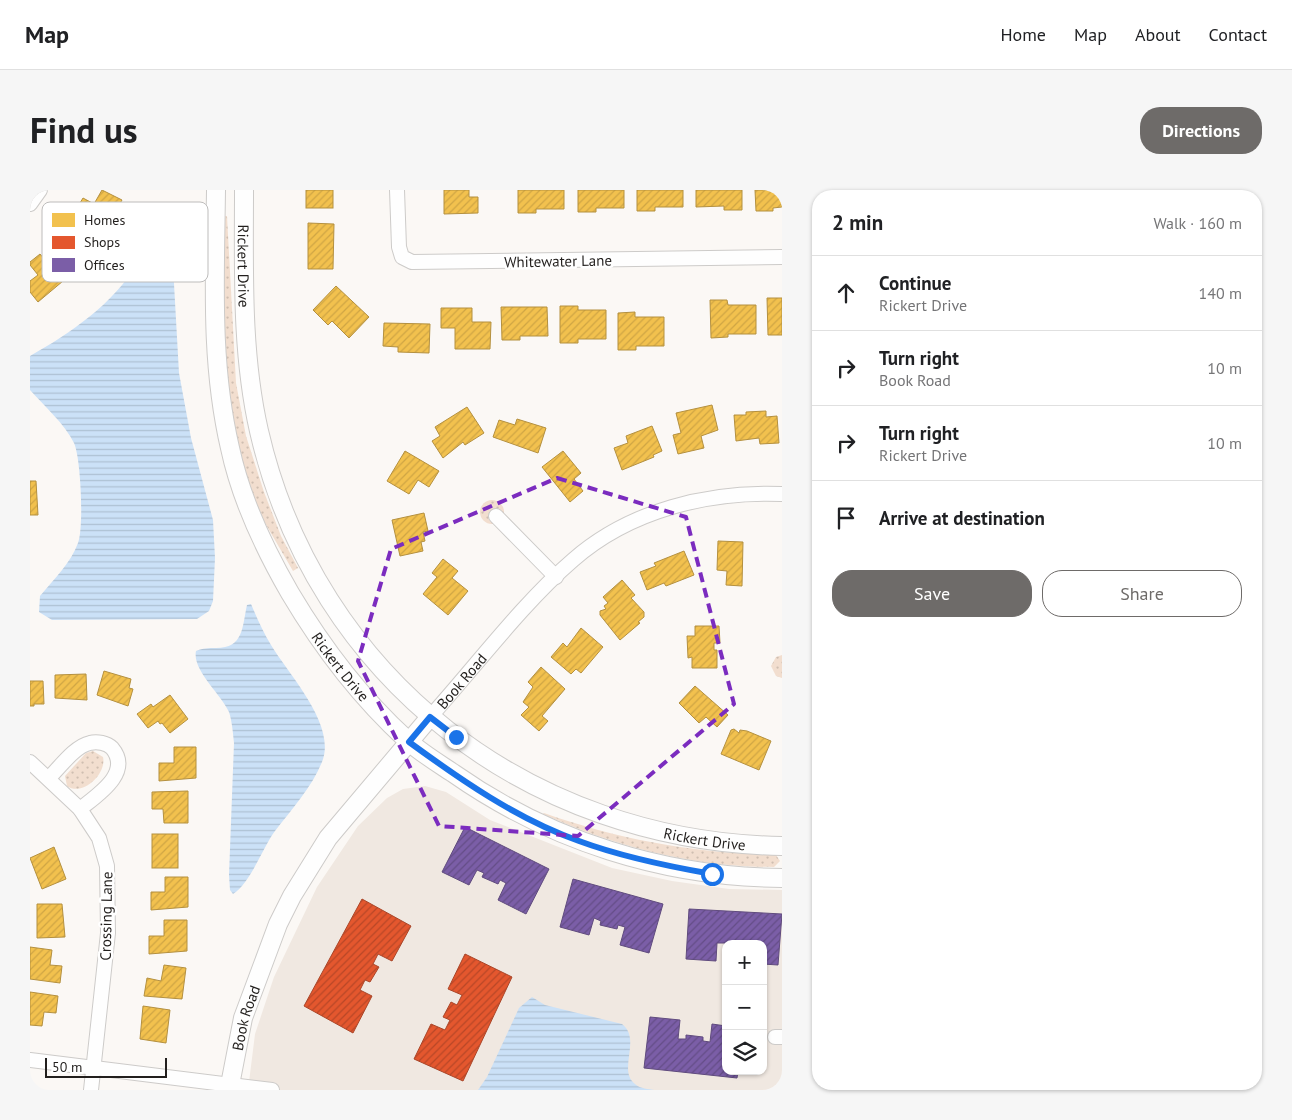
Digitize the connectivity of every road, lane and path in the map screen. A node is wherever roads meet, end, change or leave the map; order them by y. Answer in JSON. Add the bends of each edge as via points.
{"nodes":[{"id":1,"x":40,"y":190,"type":"edge"},
{"id":2,"x":216,"y":190,"type":"edge"},
{"id":3,"x":244,"y":190,"type":"edge"},
{"id":4,"x":397,"y":190,"type":"edge"},
{"id":5,"x":30,"y":204,"type":"edge"},
{"id":6,"x":782,"y":257,"type":"edge"},
{"id":7,"x":782,"y":494,"type":"edge"},
{"id":8,"x":496,"y":516,"type":"dead end"},
{"id":9,"x":556,"y":577,"type":"junction"},
{"id":10,"x":430,"y":717,"type":"junction"},
{"id":11,"x":409,"y":742,"type":"junction"},
{"id":12,"x":30,"y":762,"type":"edge"},
{"id":13,"x":49,"y":778,"type":"junction"},
{"id":14,"x":80,"y":809,"type":"junction"},
{"id":15,"x":782,"y":846,"type":"edge"},
{"id":16,"x":782,"y":878,"type":"edge"},
{"id":17,"x":30,"y":1060,"type":"edge"},
{"id":18,"x":93,"y":1068,"type":"junction"},
{"id":19,"x":229,"y":1088,"type":"edge"},
{"id":20,"x":91,"y":1090,"type":"edge"},
{"id":21,"x":272,"y":1090,"type":"edge"}],
"edges":[{"from":1,"to":5,"type":"street"},
{"from":2,"to":11,"type":"street","name":"Rickert Drive","via":[[214,338],[219,395],[230,451],[250,513],[274,565],[308,624],[340,668]]},
{"from":3,"to":10,"type":"street","name":"Rickert Drive","via":[[248,369],[259,431],[276,489],[298,543],[327,596],[399,688]]},
{"from":4,"to":6,"type":"street","name":"Whitewater Lane","via":[[399,247],[402,257],[412,262]]},
{"from":7,"to":9,"type":"street","name":"Book Road","via":[[711,497],[647,516],[598,542],[573,559]]},
{"from":8,"to":9,"type":"street"},
{"from":9,"to":10,"type":"street","name":"Book Road"},
{"from":10,"to":11,"type":"street","name":"Book Road"},
{"from":10,"to":15,"type":"street","name":"Rickert Drive","via":[[475,751],[526,782],[576,806],[662,833],[722,843]]},
{"from":11,"to":16,"type":"street","name":"Rickert Drive","via":[[496,801],[577,841],[663,866],[712,874]]},
{"from":11,"to":19,"type":"street","name":"Book Road","via":[[328,838],[281,917],[243,1018]]},
{"from":12,"to":13,"type":"street","name":"Crossing Lane"},
{"from":13,"to":14,"type":"street","name":"Crossing Lane"},
{"from":13,"to":14,"type":"street","via":[[89,743],[112,748],[118,762],[115,777]]},
{"from":14,"to":18,"type":"street","name":"Crossing Lane","via":[[104,852],[108,889],[105,966]]},
{"from":17,"to":18,"type":"street"},
{"from":18,"to":19,"type":"street"},
{"from":18,"to":20,"type":"street","name":"Crossing Lane"},
{"from":19,"to":21,"type":"street"}]}
